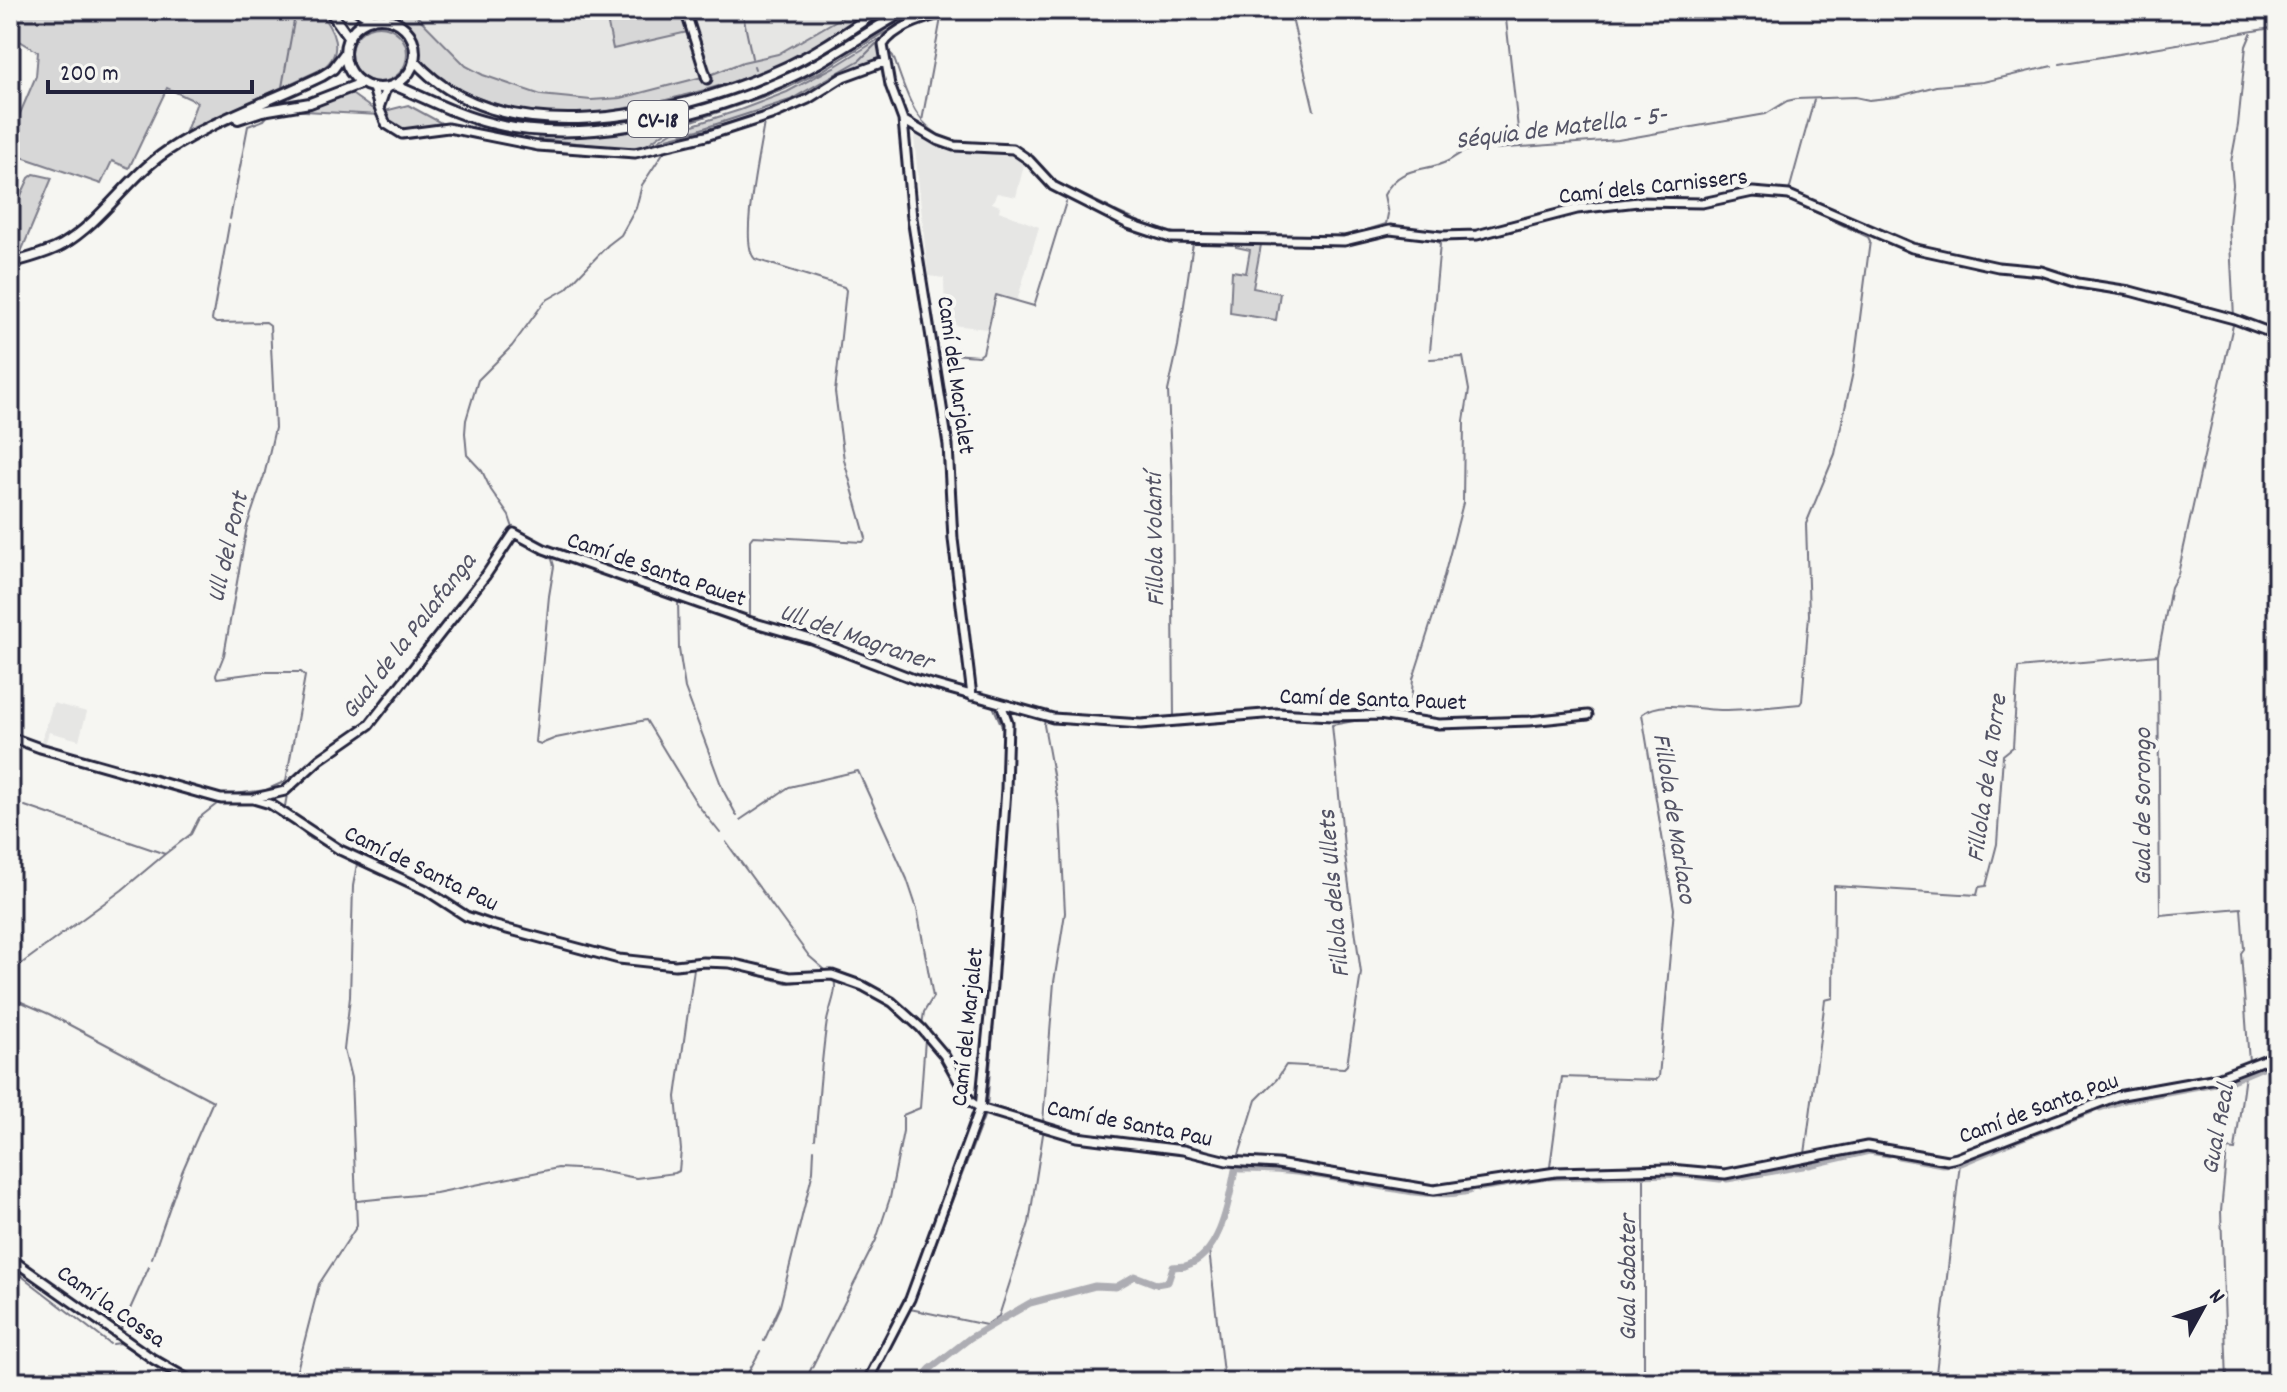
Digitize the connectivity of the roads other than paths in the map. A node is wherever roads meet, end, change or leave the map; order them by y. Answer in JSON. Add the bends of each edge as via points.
{"nodes":[{"id":1,"x":329,"y":10,"type":"edge"},
{"id":2,"x":357,"y":10,"type":"edge"},
{"id":3,"x":685,"y":10,"type":"edge"},
{"id":4,"x":879,"y":10,"type":"edge"},
{"id":5,"x":907,"y":10,"type":"edge"},
{"id":6,"x":953,"y":10,"type":"edge"},
{"id":7,"x":373,"y":19,"type":"junction"},
{"id":8,"x":349,"y":38,"type":"junction"},
{"id":9,"x":345,"y":53,"type":"junction"},
{"id":10,"x":414,"y":60,"type":"junction"},
{"id":11,"x":884,"y":62,"type":"junction"},
{"id":12,"x":707,"y":79,"type":"dead end"},
{"id":13,"x":362,"y":83,"type":"junction"},
{"id":14,"x":390,"y":86,"type":"junction"},
{"id":15,"x":373,"y":88,"type":"junction"},
{"id":16,"x":379,"y":108,"type":"junction"},
{"id":17,"x":903,"y":120,"type":"junction"},
{"id":18,"x":203,"y":130,"type":"junction"},
{"id":19,"x":10,"y":263,"type":"edge"},
{"id":20,"x":2277,"y":335,"type":"edge"},
{"id":21,"x":972,"y":696,"type":"junction"},
{"id":22,"x":1001,"y":704,"type":"junction"},
{"id":23,"x":1588,"y":715,"type":"dead end"},
{"id":24,"x":10,"y":737,"type":"edge"},
{"id":25,"x":253,"y":799,"type":"junction"},
{"id":26,"x":2277,"y":1055,"type":"edge"},
{"id":27,"x":980,"y":1108,"type":"junction"},
{"id":28,"x":10,"y":1258,"type":"edge"},
{"id":29,"x":193,"y":1382,"type":"edge"},
{"id":30,"x":867,"y":1382,"type":"edge"}],
"edges":[{"from":1,"to":8,"type":"main road"},
{"from":2,"to":7,"type":"main road","number":"CV-18"},
{"from":3,"to":12,"type":"street"},
{"from":4,"to":10,"type":"main road","number":"CV-18","via":[[777,72],[687,101],[599,119],[539,118],[491,107],[429,78]]},
{"from":5,"to":14,"type":"main road","number":"CV-18","via":[[781,82],[691,112],[602,130],[531,131],[490,124]]},
{"from":6,"to":11,"type":"street","via":[[891,35],[883,45]]},
{"from":7,"to":8,"type":"main road"},
{"from":7,"to":10,"type":"main road","number":"CV-18","via":[[402,27],[413,42]]},
{"from":8,"to":9,"type":"main road"},
{"from":9,"to":13,"type":"main road","via":[[350,70]]},
{"from":9,"to":18,"type":"main road","via":[[322,76]]},
{"from":10,"to":14,"type":"main road","via":[[407,75]]},
{"from":11,"to":16,"type":"street","via":[[774,114],[627,154],[538,146],[448,128],[402,134],[386,124]]},
{"from":11,"to":17,"type":"street","name":"Camí del Marjalet"},
{"from":13,"to":15,"type":"main road","number":"CV-18"},
{"from":13,"to":18,"type":"main road","via":[[310,103]]},
{"from":14,"to":15,"type":"main road","number":"CV-18"},
{"from":14,"to":16,"type":"street"},
{"from":15,"to":16,"type":"street"},
{"from":17,"to":20,"type":"street","name":"Camí dels Carnissers","via":[[954,146],[1013,149],[1053,186],[1128,224],[1170,238],[1344,241],[1390,230],[1477,235],[1577,209],[1638,202],[1702,203],[1753,192],[1789,195],[1912,248],[2130,291]]},
{"from":17,"to":21,"type":"street","name":"Camí del Marjalet","via":[[912,218],[948,445]]},
{"from":18,"to":19,"type":"main road","via":[[139,173],[73,238]]},
{"from":21,"to":22,"type":"street","name":"Camí de Santa Pauet"},
{"from":21,"to":25,"type":"street","name":"Camí de Santa Pauet","via":[[544,549],[514,533],[372,722],[285,791]]},
{"from":22,"to":23,"type":"street","name":"Camí de Santa Pauet","via":[[1053,718],[1141,724],[1276,713],[1379,715],[1439,724]]},
{"from":22,"to":27,"type":"street","name":"Camí del Marjalet","via":[[1008,723],[1006,789]]},
{"from":24,"to":25,"type":"street","name":"Camí de Santa Pau","via":[[221,799]]},
{"from":25,"to":27,"type":"street","name":"Camí de Santa Pau","via":[[282,810],[340,850],[492,925],[619,959],[730,963],[790,977],[832,975],[863,986],[892,1002],[921,1028]]},
{"from":26,"to":27,"type":"street","name":"Camí de Santa Pau","via":[[2217,1078],[2117,1096],[1952,1159],[1867,1146],[1725,1174],[1670,1169],[1556,1172],[1434,1190],[1077,1137]]},
{"from":27,"to":30,"type":"street","name":"Camí del Marjalet","via":[[910,1299]]},
{"from":28,"to":29,"type":"street","name":"Camí la Cossa"}]}
